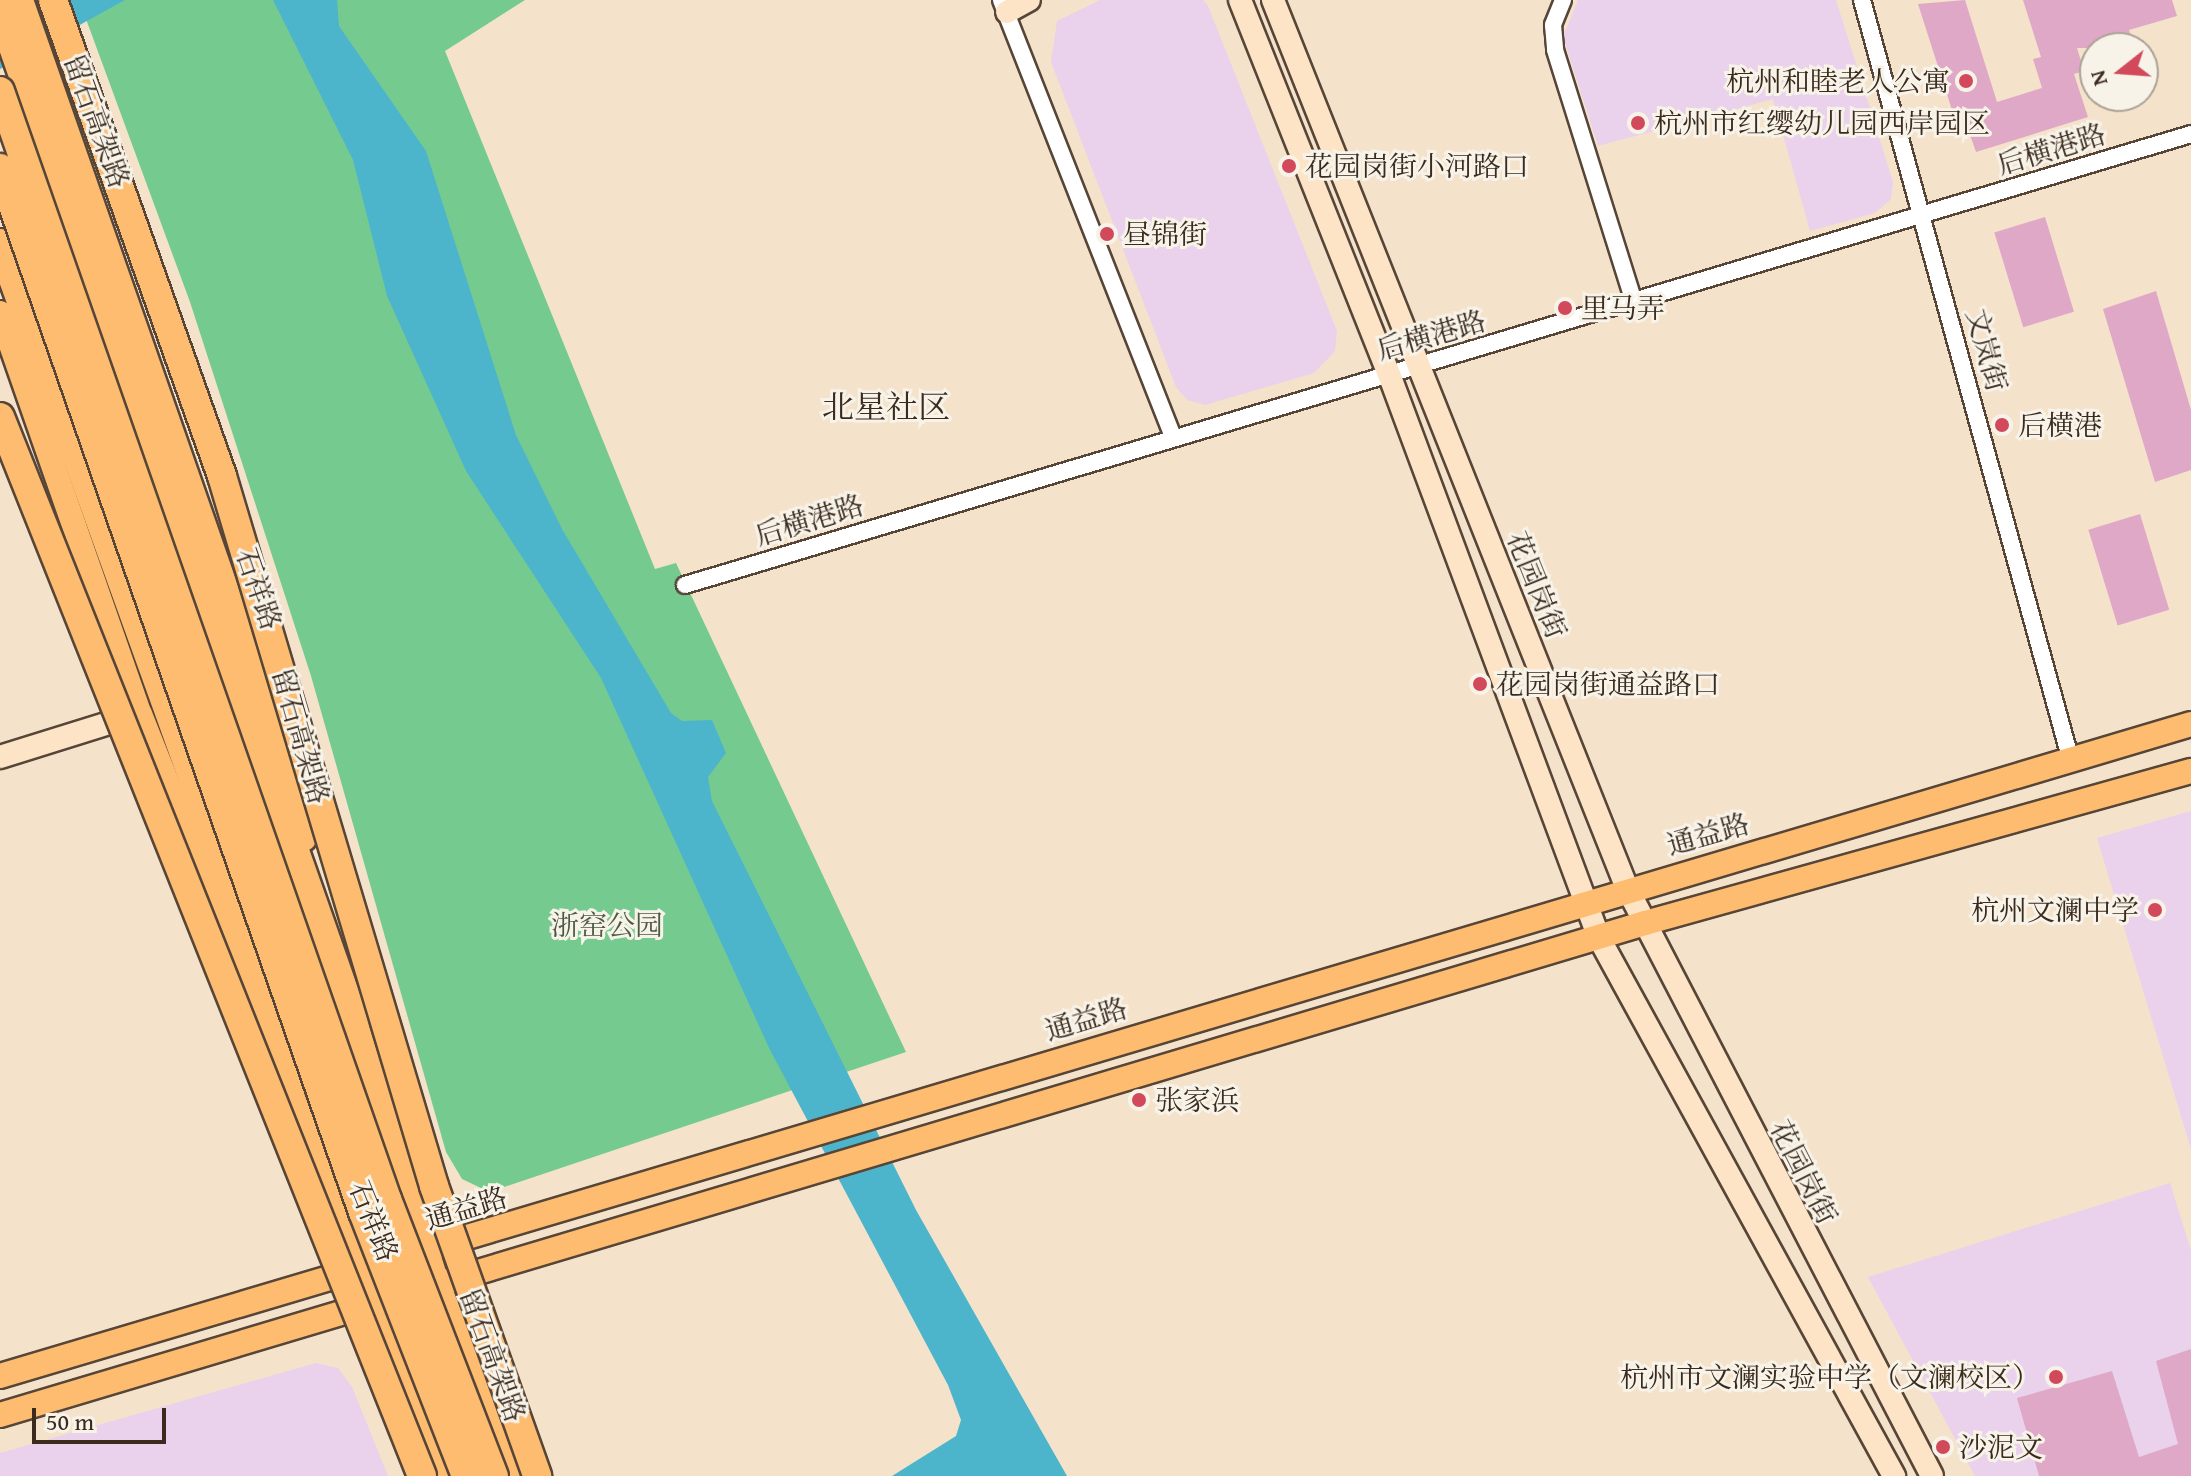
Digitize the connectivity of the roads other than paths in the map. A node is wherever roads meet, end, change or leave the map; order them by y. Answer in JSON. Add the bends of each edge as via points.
{"nodes":[{"id":1,"x":21,"y":0,"type":"edge"},
{"id":2,"x":53,"y":0,"type":"edge"},
{"id":3,"x":1029,"y":0,"type":"edge"},
{"id":4,"x":1240,"y":0,"type":"edge"},
{"id":5,"x":1273,"y":0,"type":"edge"},
{"id":6,"x":1563,"y":0,"type":"edge"},
{"id":7,"x":1862,"y":0,"type":"edge"},
{"id":8,"x":1004,"y":6,"type":"edge"},
{"id":9,"x":0,"y":10,"type":"edge"},
{"id":10,"x":0,"y":91,"type":"edge"},
{"id":11,"x":2191,"y":134,"type":"edge"},
{"id":12,"x":0,"y":168,"type":"edge"},
{"id":13,"x":1923,"y":215,"type":"junction"},
{"id":14,"x":0,"y":243,"type":"edge"},
{"id":15,"x":1634,"y":302,"type":"junction"},
{"id":16,"x":0,"y":313,"type":"edge"},
{"id":17,"x":1416,"y":367,"type":"junction"},
{"id":18,"x":1389,"y":374,"type":"junction"},
{"id":19,"x":0,"y":417,"type":"edge"},
{"id":20,"x":1172,"y":435,"type":"junction"},
{"id":21,"x":685,"y":585,"type":"dead end"},
{"id":22,"x":140,"y":714,"type":"junction"},
{"id":23,"x":2191,"y":724,"type":"edge"},
{"id":24,"x":0,"y":757,"type":"edge"},
{"id":25,"x":2071,"y":761,"type":"junction"},
{"id":26,"x":2191,"y":771,"type":"edge"},
{"id":27,"x":1627,"y":888,"type":"junction"},
{"id":28,"x":1583,"y":899,"type":"junction"},
{"id":29,"x":1645,"y":923,"type":"junction"},
{"id":30,"x":1599,"y":938,"type":"junction"},
{"id":31,"x":355,"y":1022,"type":"junction"},
{"id":32,"x":290,"y":1091,"type":"junction"},
{"id":33,"x":428,"y":1252,"type":"junction"},
{"id":34,"x":360,"y":1269,"type":"junction"},
{"id":35,"x":437,"y":1282,"type":"junction"},
{"id":36,"x":373,"y":1301,"type":"junction"},
{"id":37,"x":0,"y":1376,"type":"edge"},
{"id":38,"x":0,"y":1415,"type":"edge"},
{"id":39,"x":422,"y":1476,"type":"edge"},
{"id":40,"x":443,"y":1476,"type":"edge"},
{"id":41,"x":466,"y":1476,"type":"edge"},
{"id":42,"x":494,"y":1476,"type":"edge"},
{"id":43,"x":515,"y":1476,"type":"edge"},
{"id":44,"x":537,"y":1476,"type":"edge"},
{"id":45,"x":1894,"y":1476,"type":"edge"},
{"id":46,"x":1932,"y":1476,"type":"edge"}],
"edges":[{"from":1,"to":31,"type":"main road","name":"石祥路","via":[[261,688]]},
{"from":2,"to":44,"type":"highway","name":"留石高架路","bridge":true,"via":[[222,476],[434,1186]]},
{"from":3,"to":8,"type":"street"},
{"from":4,"to":18,"type":"street"},
{"from":5,"to":17,"type":"street","name":"花园岗街"},
{"from":6,"to":15,"type":"street","via":[[1553,25],[1555,50]]},
{"from":7,"to":13,"type":"street","name":"文岚街"},
{"from":8,"to":20,"type":"street"},
{"from":9,"to":31,"type":"highway"},
{"from":10,"to":42,"type":"highway","name":"留石高架路","bridge":true,"via":[[387,1199]]},
{"from":11,"to":13,"type":"street","name":"后横港路"},
{"from":12,"to":41,"type":"highway","bridge":true,"via":[[363,1212]]},
{"from":13,"to":15,"type":"street","name":"后横港路"},
{"from":13,"to":25,"type":"street","name":"文岚街"},
{"from":14,"to":32,"type":"highway","via":[[224,865]]},
{"from":15,"to":17,"type":"street","name":"后横港路"},
{"from":16,"to":22,"type":"main road","name":"石祥路"},
{"from":17,"to":18,"type":"street","name":"后横港路"},
{"from":17,"to":27,"type":"street","name":"花园岗街"},
{"from":18,"to":20,"type":"street","name":"后横港路"},
{"from":18,"to":28,"type":"street"},
{"from":19,"to":39,"type":"highway","bridge":true},
{"from":20,"to":21,"type":"street","name":"后横港路"},
{"from":22,"to":24,"type":"street"},
{"from":22,"to":32,"type":"main road","name":"石祥路"},
{"from":23,"to":25,"type":"main road","name":"通益路"},
{"from":25,"to":27,"type":"main road","name":"通益路"},
{"from":26,"to":29,"type":"main road"},
{"from":27,"to":28,"type":"main road","name":"通益路"},
{"from":27,"to":29,"type":"street","name":"花园岗街"},
{"from":28,"to":30,"type":"street"},
{"from":28,"to":33,"type":"main road","name":"通益路"},
{"from":29,"to":30,"type":"main road"},
{"from":29,"to":46,"type":"street","name":"花园岗街"},
{"from":30,"to":35,"type":"main road","via":[[899,1150]]},
{"from":30,"to":45,"type":"street"},
{"from":31,"to":33,"type":"main road","name":"石祥路"},
{"from":32,"to":34,"type":"main road","name":"石祥路"},
{"from":33,"to":34,"type":"main road","name":"通益路"},
{"from":33,"to":35,"type":"main road","name":"石祥路"},
{"from":34,"to":36,"type":"main road","name":"石祥路"},
{"from":34,"to":37,"type":"main road","name":"通益路"},
{"from":35,"to":36,"type":"main road"},
{"from":35,"to":43,"type":"main road","name":"石祥路"},
{"from":36,"to":38,"type":"main road"},
{"from":36,"to":40,"type":"main road","name":"石祥路"}]}
